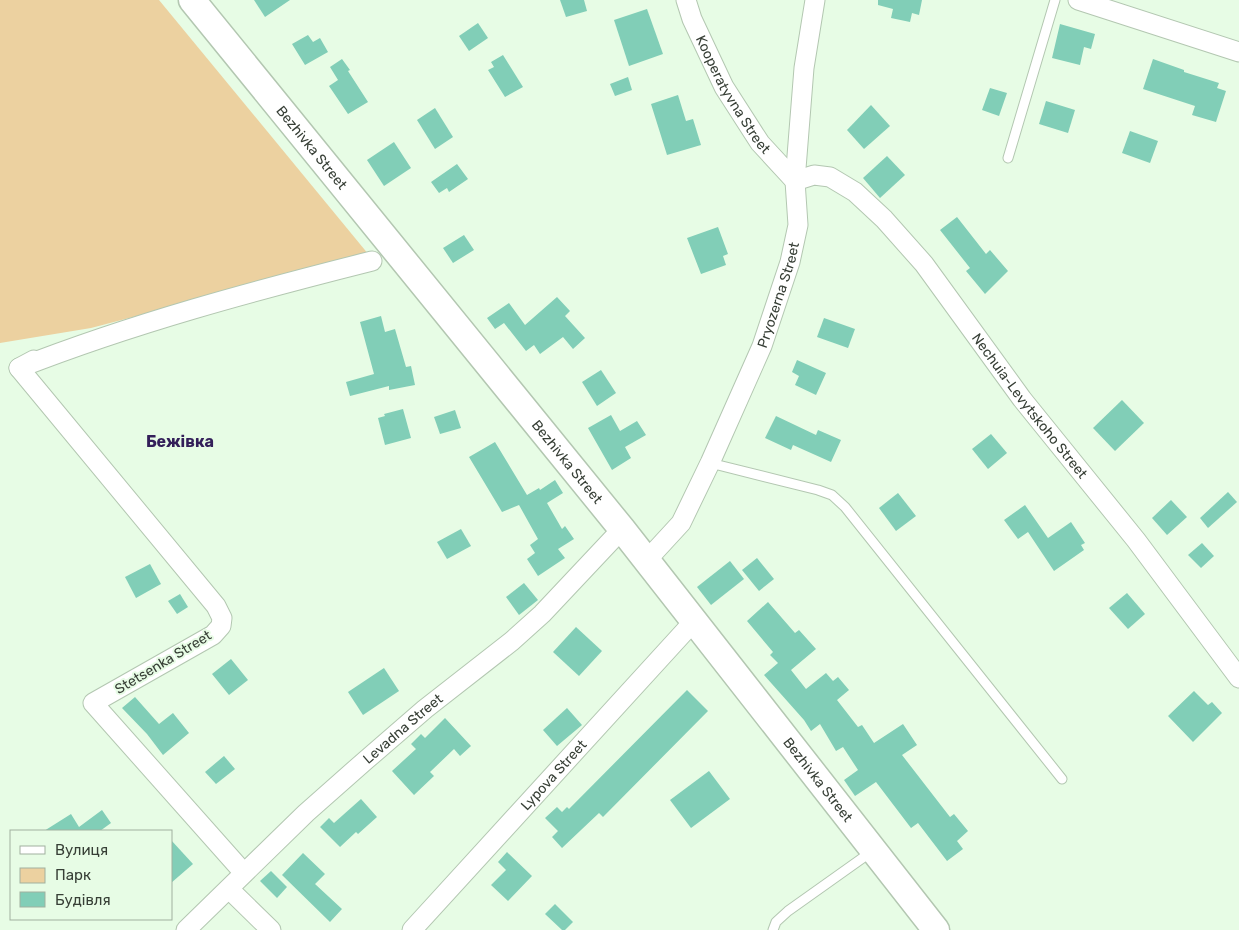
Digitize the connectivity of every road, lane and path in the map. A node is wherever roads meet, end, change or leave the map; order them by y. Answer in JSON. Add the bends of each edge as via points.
{"nodes":[{"id":1,"x":192,"y":0,"type":"edge"},
{"id":2,"x":686,"y":0,"type":"edge"},
{"id":3,"x":815,"y":0,"type":"edge"},
{"id":4,"x":1055,"y":0,"type":"edge"},
{"id":5,"x":1078,"y":0,"type":"edge"},
{"id":6,"x":1239,"y":52,"type":"edge"},
{"id":7,"x":1008,"y":158,"type":"dead end"},
{"id":8,"x":795,"y":181,"type":"junction"},
{"id":9,"x":372,"y":261,"type":"dead end"},
{"id":10,"x":710,"y":463,"type":"junction"},
{"id":11,"x":622,"y":529,"type":"junction"},
{"id":12,"x":646,"y":561,"type":"junction"},
{"id":13,"x":695,"y":620,"type":"junction"},
{"id":14,"x":1239,"y":678,"type":"edge"},
{"id":15,"x":1062,"y":780,"type":"dead end"},
{"id":16,"x":874,"y":851,"type":"junction"},
{"id":17,"x":244,"y":873,"type":"junction"},
{"id":18,"x":229,"y":889,"type":"junction"},
{"id":19,"x":186,"y":930,"type":"edge"},
{"id":20,"x":271,"y":930,"type":"edge"},
{"id":21,"x":412,"y":930,"type":"edge"},
{"id":22,"x":773,"y":930,"type":"edge"},
{"id":23,"x":936,"y":930,"type":"edge"}],
"edges":[{"from":1,"to":11,"type":"main road","name":"Bezhivka Street"},
{"from":2,"to":8,"type":"street","name":"Kooperatyvna Street","via":[[724,87],[760,143]]},
{"from":3,"to":8,"type":"street","name":"Pryozerna Street","via":[[804,68]]},
{"from":4,"to":7,"type":"lane"},
{"from":5,"to":6,"type":"street"},
{"from":8,"to":10,"type":"street","name":"Pryozerna Street","via":[[798,225],[790,262],[762,346]]},
{"from":8,"to":14,"type":"street","name":"Nechuia-Levytskoho Street","via":[[814,175],[830,177],[854,192],[884,220],[917,257],[1022,400],[1136,540]]},
{"from":9,"to":17,"type":"street","name":"Stetsenka Street","via":[[232,296],[27,364],[216,606],[222,618],[213,635],[93,704]]},
{"from":10,"to":12,"type":"street","name":"Pryozerna Street","via":[[681,523]]},
{"from":10,"to":15,"type":"lane","via":[[818,490],[832,495],[846,507]]},
{"from":11,"to":12,"type":"main road","name":"Bezhivka Street"},
{"from":11,"to":17,"type":"street","name":"Levadna Street","via":[[512,642],[425,708],[306,813]]},
{"from":12,"to":13,"type":"main road","name":"Bezhivka Street"},
{"from":13,"to":16,"type":"main road","name":"Bezhivka Street"},
{"from":13,"to":21,"type":"street","name":"Lypova Street"},
{"from":16,"to":22,"type":"lane","via":[[788,911],[776,922]]},
{"from":16,"to":23,"type":"main road","name":"Bezhivka Street"},
{"from":17,"to":18,"type":"street","name":"Levadna Street"},
{"from":18,"to":19,"type":"street","name":"Levadna Street"},
{"from":18,"to":20,"type":"street"}]}
